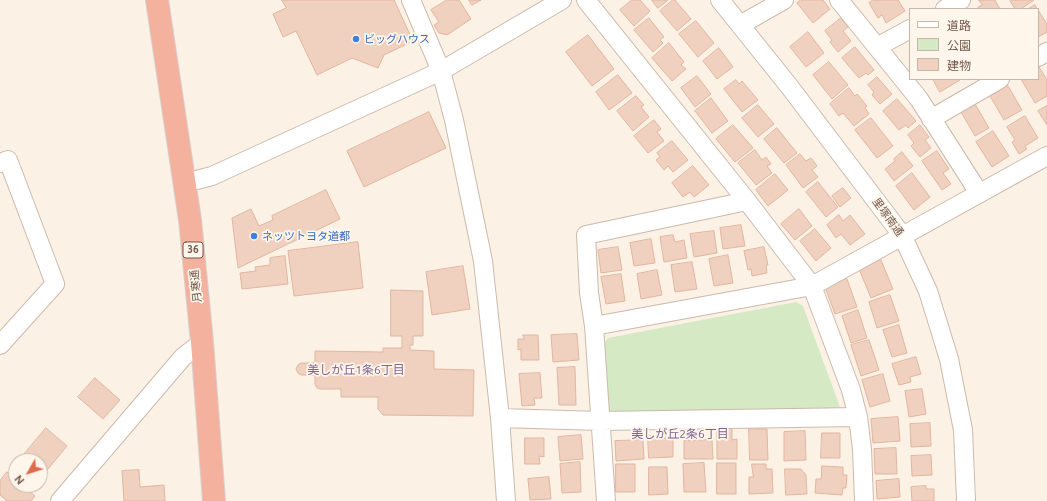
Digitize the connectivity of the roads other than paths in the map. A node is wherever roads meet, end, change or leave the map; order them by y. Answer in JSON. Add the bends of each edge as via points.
{"nodes":[{"id":1,"x":157,"y":0,"type":"edge"},
{"id":2,"x":411,"y":0,"type":"edge"},
{"id":3,"x":562,"y":0,"type":"edge"},
{"id":4,"x":586,"y":0,"type":"edge"},
{"id":5,"x":720,"y":0,"type":"edge"},
{"id":6,"x":784,"y":0,"type":"edge"},
{"id":7,"x":839,"y":0,"type":"edge"},
{"id":8,"x":961,"y":0,"type":"edge"},
{"id":9,"x":947,"y":8,"type":"edge"},
{"id":10,"x":740,"y":24,"type":"junction"},
{"id":11,"x":909,"y":30,"type":"edge"},
{"id":12,"x":877,"y":48,"type":"junction"},
{"id":13,"x":441,"y":71,"type":"junction"},
{"id":14,"x":998,"y":80,"type":"edge"},
{"id":15,"x":931,"y":119,"type":"junction"},
{"id":16,"x":1047,"y":156,"type":"edge"},
{"id":17,"x":0,"y":163,"type":"edge"},
{"id":18,"x":185,"y":183,"type":"junction"},
{"id":19,"x":979,"y":193,"type":"junction"},
{"id":20,"x":747,"y":201,"type":"junction"},
{"id":21,"x":902,"y":235,"type":"junction"},
{"id":22,"x":812,"y":286,"type":"junction"},
{"id":23,"x":594,"y":326,"type":"junction"},
{"id":24,"x":202,"y":342,"type":"junction"},
{"id":25,"x":0,"y":345,"type":"edge"},
{"id":26,"x":858,"y":417,"type":"junction"},
{"id":27,"x":500,"y":418,"type":"junction"},
{"id":28,"x":600,"y":421,"type":"junction"},
{"id":29,"x":66,"y":499,"type":"edge"},
{"id":30,"x":214,"y":501,"type":"edge"},
{"id":31,"x":506,"y":501,"type":"edge"},
{"id":32,"x":606,"y":501,"type":"edge"},
{"id":33,"x":864,"y":501,"type":"edge"},
{"id":34,"x":966,"y":501,"type":"edge"}],
"edges":[{"from":1,"to":18,"type":"highway","name":"月寒通","number":"36"},
{"from":2,"to":13,"type":"street"},
{"from":3,"to":13,"type":"street"},
{"from":4,"to":20,"type":"street"},
{"from":5,"to":10,"type":"street","name":"里塚南通"},
{"from":6,"to":10,"type":"street"},
{"from":7,"to":12,"type":"street"},
{"from":8,"to":9,"type":"street"},
{"from":10,"to":21,"type":"street","name":"里塚南通"},
{"from":11,"to":12,"type":"street"},
{"from":12,"to":15,"type":"street","via":[[919,99]]},
{"from":13,"to":18,"type":"street","via":[[212,176]]},
{"from":13,"to":27,"type":"street","via":[[454,120],[483,261]]},
{"from":14,"to":15,"type":"street"},
{"from":15,"to":19,"type":"street"},
{"from":16,"to":19,"type":"street"},
{"from":17,"to":25,"type":"street","via":[[8,160],[55,284]]},
{"from":18,"to":24,"type":"highway","name":"月寒通","number":"36"},
{"from":19,"to":21,"type":"street"},
{"from":20,"to":22,"type":"street"},
{"from":20,"to":23,"type":"street","via":[[586,235]]},
{"from":21,"to":22,"type":"street"},
{"from":21,"to":34,"type":"street","name":"里塚南通","via":[[928,291],[949,359],[963,430]]},
{"from":22,"to":23,"type":"street"},
{"from":22,"to":26,"type":"street","via":[[851,390]]},
{"from":23,"to":28,"type":"street"},
{"from":24,"to":29,"type":"street","via":[[183,357]]},
{"from":24,"to":30,"type":"highway","name":"月寒通","number":"36"},
{"from":26,"to":28,"type":"street"},
{"from":26,"to":33,"type":"street"},
{"from":27,"to":28,"type":"street"},
{"from":27,"to":31,"type":"street"},
{"from":28,"to":32,"type":"street"}]}
